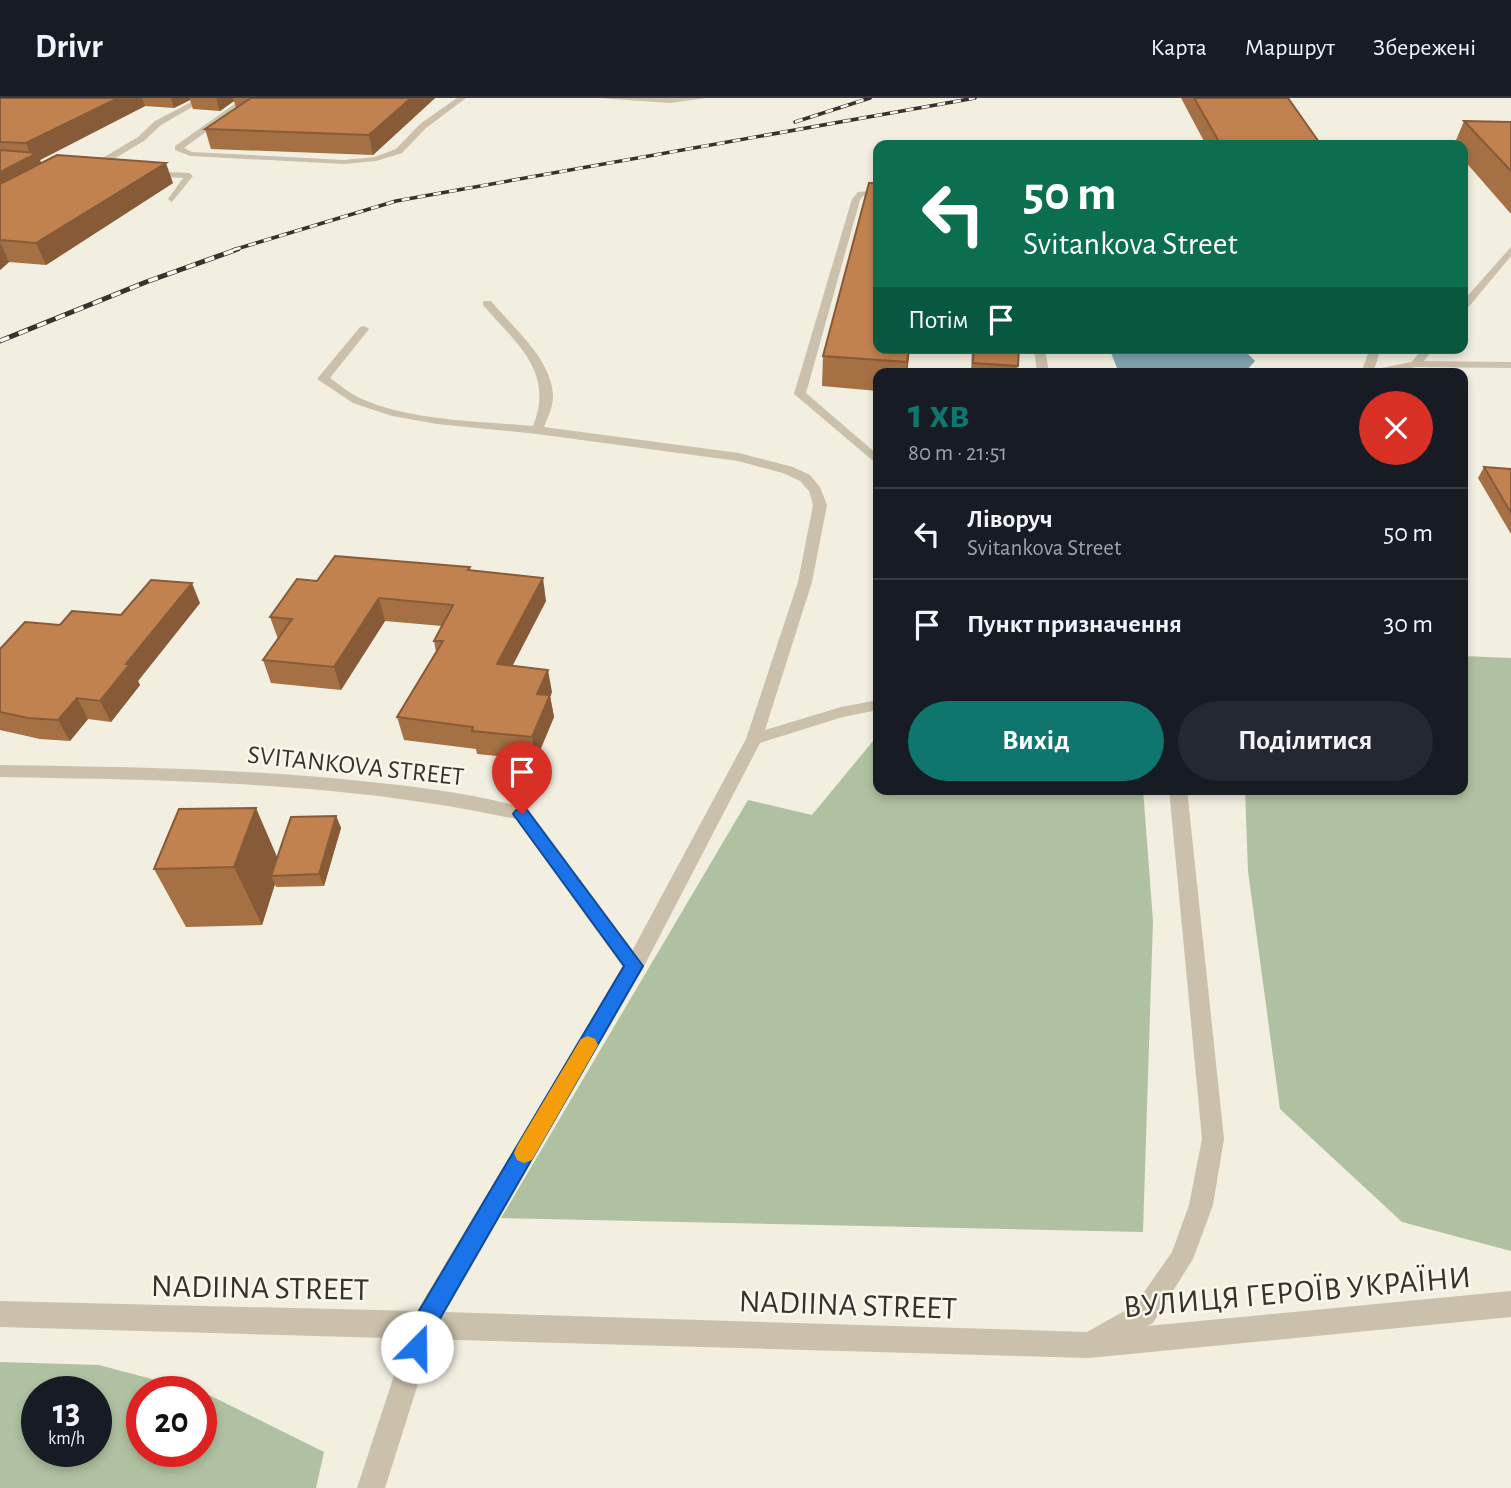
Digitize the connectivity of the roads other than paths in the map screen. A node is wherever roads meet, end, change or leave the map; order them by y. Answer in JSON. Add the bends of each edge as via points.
{"nodes":[{"id":1,"x":204,"y":98,"type":"edge"},
{"id":2,"x":248,"y":98,"type":"edge"},
{"id":3,"x":462,"y":98,"type":"edge"},
{"id":4,"x":602,"y":98,"type":"edge"},
{"id":5,"x":702,"y":98,"type":"edge"},
{"id":6,"x":103,"y":172,"type":"edge"},
{"id":7,"x":142,"y":173,"type":"edge"},
{"id":8,"x":873,"y":193,"type":"edge"},
{"id":9,"x":172,"y":199,"type":"dead end"},
{"id":10,"x":1511,"y":250,"type":"edge"},
{"id":11,"x":1468,"y":301,"type":"edge"},
{"id":12,"x":487,"y":303,"type":"dead end"},
{"id":13,"x":364,"y":328,"type":"dead end"},
{"id":14,"x":1424,"y":354,"type":"edge"},
{"id":15,"x":1416,"y":364,"type":"junction"},
{"id":16,"x":1511,"y":365,"type":"edge"},
{"id":17,"x":1387,"y":368,"type":"edge"},
{"id":18,"x":537,"y":430,"type":"junction"},
{"id":19,"x":873,"y":457,"type":"edge"},
{"id":20,"x":873,"y":706,"type":"edge"},
{"id":21,"x":754,"y":739,"type":"junction"},
{"id":22,"x":0,"y":771,"type":"edge"},
{"id":23,"x":1179,"y":795,"type":"edge"},
{"id":24,"x":634,"y":966,"type":"junction"},
{"id":25,"x":1511,"y":1304,"type":"edge"},
{"id":26,"x":0,"y":1314,"type":"edge"},
{"id":27,"x":424,"y":1324,"type":"junction"},
{"id":28,"x":1089,"y":1345,"type":"junction"},
{"id":29,"x":372,"y":1488,"type":"edge"}],
"edges":[{"from":1,"to":6,"type":"street","via":[[109,158],[78,169]]},
{"from":2,"to":3,"type":"street","via":[[178,148],[190,154],[218,156],[345,162],[376,159],[399,151],[423,126]]},
{"from":4,"to":5,"type":"street"},
{"from":7,"to":9,"type":"street","via":[[189,176]]},
{"from":8,"to":19,"type":"street","via":[[856,199],[800,394]]},
{"from":10,"to":11,"type":"street"},
{"from":12,"to":18,"type":"street","via":[[544,378],[548,394]]},
{"from":13,"to":18,"type":"street","via":[[323,379],[357,401],[437,420]]},
{"from":14,"to":15,"type":"street"},
{"from":15,"to":16,"type":"street"},
{"from":15,"to":17,"type":"street"},
{"from":18,"to":21,"type":"street","via":[[768,463],[805,478],[815,490],[820,505],[805,582]]},
{"from":20,"to":21,"type":"street"},
{"from":21,"to":24,"type":"street"},
{"from":22,"to":24,"type":"street","name":"SVITANKOVA STREET","via":[[359,786],[522,814]]},
{"from":23,"to":28,"type":"street","via":[[1213,1139],[1201,1205],[1181,1259],[1144,1314]]},
{"from":24,"to":27,"type":"street"},
{"from":25,"to":28,"type":"street","name":"ВУЛИЦЯ ГЕРОЇВ УКРАЇНИ"},
{"from":26,"to":27,"type":"street","name":"NADIINA STREET"},
{"from":27,"to":28,"type":"street","name":"NADIINA STREET"},
{"from":27,"to":29,"type":"street"}]}
